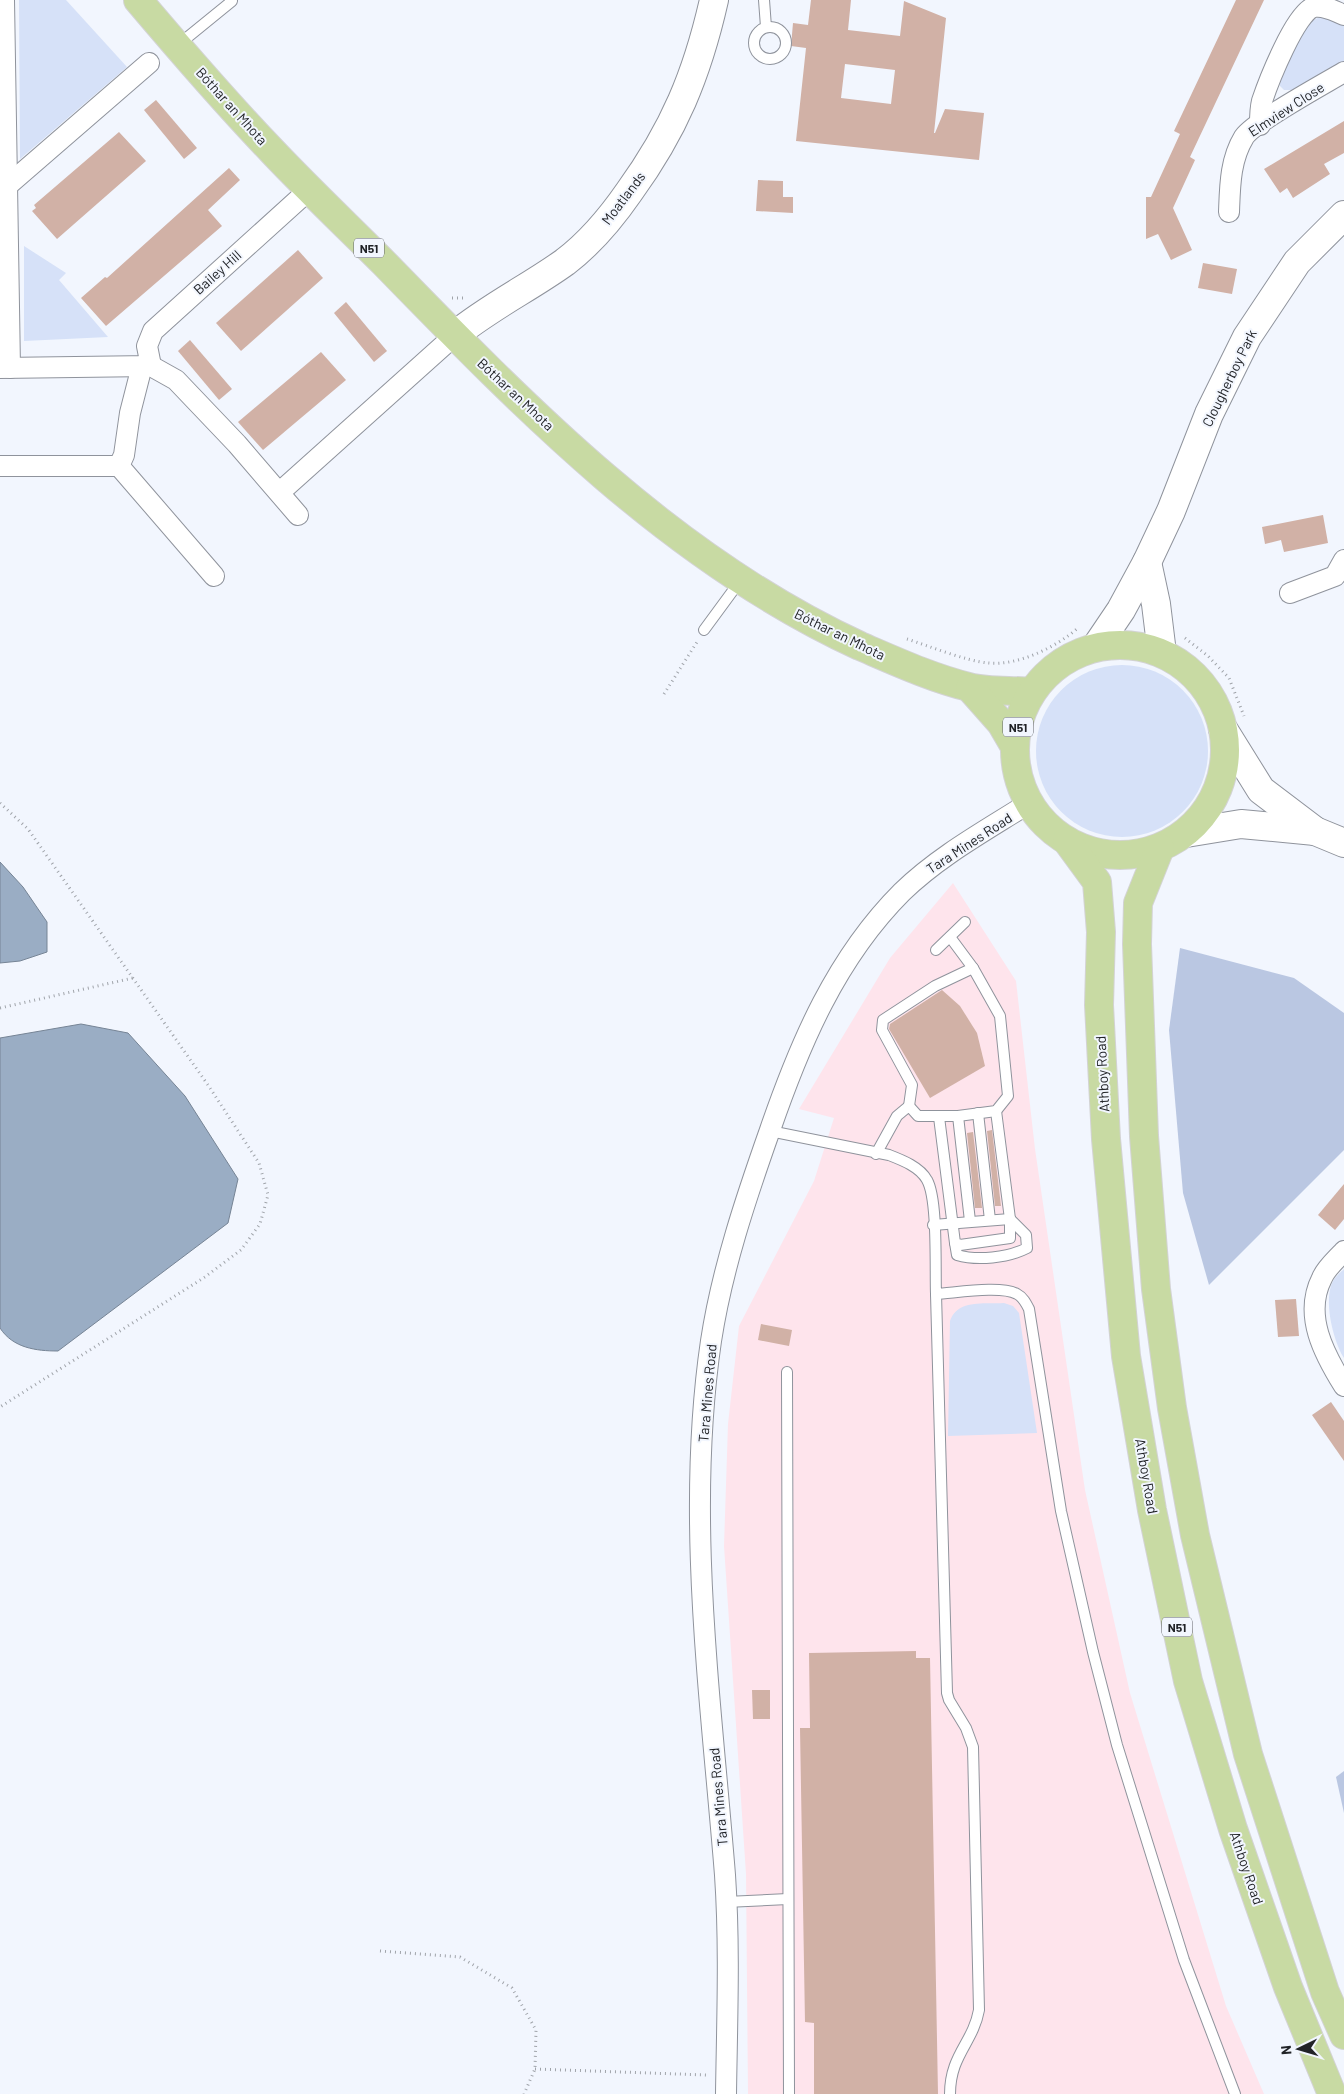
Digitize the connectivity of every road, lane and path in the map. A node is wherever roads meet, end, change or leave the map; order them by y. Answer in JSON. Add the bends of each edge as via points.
{"nodes":[{"id":1,"x":4,"y":0,"type":"edge"},
{"id":2,"x":138,"y":0,"type":"edge"},
{"id":3,"x":714,"y":0,"type":"edge"},
{"id":4,"x":764,"y":0,"type":"edge"},
{"id":5,"x":232,"y":1,"type":"edge"},
{"id":6,"x":1344,"y":15,"type":"edge"},
{"id":7,"x":766,"y":27,"type":"dead end"},
{"id":8,"x":178,"y":46,"type":"junction"},
{"id":9,"x":149,"y":63,"type":"dead end"},
{"id":10,"x":1344,"y":72,"type":"edge"},
{"id":11,"x":1260,"y":125,"type":"junction"},
{"id":12,"x":7,"y":186,"type":"junction"},
{"id":13,"x":310,"y":189,"type":"junction"},
{"id":14,"x":1229,"y":212,"type":"dead end"},
{"id":15,"x":1344,"y":214,"type":"edge"},
{"id":16,"x":473,"y":296,"type":"dead end"},
{"id":17,"x":446,"y":298,"type":"dead end"},
{"id":18,"x":454,"y":336,"type":"junction"},
{"id":19,"x":146,"y":366,"type":"junction"},
{"id":20,"x":5,"y":368,"type":"edge"},
{"id":21,"x":0,"y":466,"type":"edge"},
{"id":22,"x":119,"y":466,"type":"junction"},
{"id":23,"x":280,"y":492,"type":"junction"},
{"id":24,"x":298,"y":515,"type":"dead end"},
{"id":25,"x":1147,"y":562,"type":"junction"},
{"id":26,"x":1341,"y":573,"type":"edge"},
{"id":27,"x":214,"y":576,"type":"dead end"},
{"id":28,"x":741,"y":580,"type":"junction"},
{"id":29,"x":1290,"y":593,"type":"dead end"},
{"id":30,"x":704,"y":630,"type":"joint"},
{"id":31,"x":1181,"y":633,"type":"dead end"},
{"id":32,"x":1054,"y":645,"type":"dead end"},
{"id":33,"x":1096,"y":647,"type":"junction"},
{"id":34,"x":897,"y":649,"type":"junction"},
{"id":35,"x":1162,"y":653,"type":"junction"},
{"id":36,"x":970,"y":688,"type":"junction"},
{"id":37,"x":1032,"y":692,"type":"junction"},
{"id":38,"x":664,"y":694,"type":"dead end"},
{"id":39,"x":1234,"y":724,"type":"junction"},
{"id":40,"x":1014,"y":747,"type":"junction"},
{"id":41,"x":0,"y":803,"type":"edge"},
{"id":42,"x":1029,"y":803,"type":"junction"},
{"id":43,"x":1315,"y":830,"type":"junction"},
{"id":44,"x":1186,"y":833,"type":"junction"},
{"id":45,"x":1067,"y":842,"type":"junction"},
{"id":46,"x":1344,"y":844,"type":"edge"},
{"id":47,"x":1160,"y":848,"type":"junction"},
{"id":48,"x":965,"y":922,"type":"dead end"},
{"id":49,"x":950,"y":937,"type":"junction"},
{"id":50,"x":936,"y":950,"type":"dead end"},
{"id":51,"x":973,"y":968,"type":"junction"},
{"id":52,"x":133,"y":978,"type":"junction"},
{"id":53,"x":0,"y":1008,"type":"edge"},
{"id":54,"x":909,"y":1106,"type":"junction"},
{"id":55,"x":996,"y":1110,"type":"junction"},
{"id":56,"x":978,"y":1113,"type":"junction"},
{"id":57,"x":958,"y":1116,"type":"junction"},
{"id":58,"x":939,"y":1117,"type":"junction"},
{"id":59,"x":770,"y":1131,"type":"junction"},
{"id":60,"x":876,"y":1154,"type":"junction"},
{"id":61,"x":1010,"y":1219,"type":"junction"},
{"id":62,"x":990,"y":1220,"type":"junction"},
{"id":63,"x":970,"y":1221,"type":"junction"},
{"id":64,"x":952,"y":1224,"type":"junction"},
{"id":65,"x":934,"y":1225,"type":"junction"},
{"id":66,"x":955,"y":1243,"type":"junction"},
{"id":67,"x":1344,"y":1251,"type":"edge"},
{"id":68,"x":936,"y":1294,"type":"junction"},
{"id":69,"x":787,"y":1372,"type":"dead end"},
{"id":70,"x":1344,"y":1386,"type":"edge"},
{"id":71,"x":0,"y":1407,"type":"edge"},
{"id":72,"x":788,"y":1899,"type":"junction"},
{"id":73,"x":726,"y":1902,"type":"junction"},
{"id":74,"x":380,"y":1951,"type":"dead end"},
{"id":75,"x":1344,"y":2035,"type":"edge"},
{"id":76,"x":535,"y":2069,"type":"junction"},
{"id":77,"x":726,"y":2085,"type":"edge"},
{"id":78,"x":524,"y":2094,"type":"edge"},
{"id":79,"x":789,"y":2094,"type":"edge"},
{"id":80,"x":950,"y":2094,"type":"edge"},
{"id":81,"x":1235,"y":2094,"type":"edge"},
{"id":82,"x":1332,"y":2094,"type":"edge"}],
"edges":[{"from":1,"to":12,"type":"street"},
{"from":2,"to":8,"type":"main road","name":"Bóthar an Mhota","number":"N51"},
{"from":3,"to":18,"type":"street","name":"Moatlands","via":[[703,49],[684,102],[664,141],[614,213],[565,262],[484,312]]},
{"from":4,"to":7,"type":"lane"},
{"from":5,"to":8,"type":"lane"},
{"from":6,"to":11,"type":"street","via":[[1325,7],[1313,8],[1303,14],[1262,103]]},
{"from":8,"to":13,"type":"main road","name":"Bóthar an Mhota","number":"N51"},
{"from":9,"to":12,"type":"street"},
{"from":10,"to":11,"type":"street","name":"Elmview Close"},
{"from":11,"to":14,"type":"street","name":"Elmview Close","via":[[1245,136],[1231,168]]},
{"from":12,"to":20,"type":"street"},
{"from":13,"to":18,"type":"main road","name":"Bóthar an Mhota","number":"N51"},
{"from":13,"to":19,"type":"street","name":"Bailey Hill","via":[[164,320],[148,346]]},
{"from":15,"to":25,"type":"street","name":"Clougherboy Park","via":[[1297,262],[1247,337],[1210,414]]},
{"from":16,"to":17,"type":"path"},
{"from":18,"to":23,"type":"street"},
{"from":18,"to":28,"type":"main road","name":"Bóthar an Mhota","number":"N51","via":[[613,483],[669,530]]},
{"from":19,"to":20,"type":"street"},
{"from":19,"to":22,"type":"street","name":"Bailey Hill","via":[[130,413],[124,455]]},
{"from":19,"to":23,"type":"street","via":[[176,380]]},
{"from":21,"to":22,"type":"street"},
{"from":22,"to":27,"type":"street"},
{"from":23,"to":24,"type":"street"},
{"from":25,"to":33,"type":"street","name":"Clougherboy Park"},
{"from":25,"to":35,"type":"street"},
{"from":26,"to":29,"type":"street"},
{"from":28,"to":30,"type":"lane"},
{"from":28,"to":34,"type":"main road","name":"Bóthar an Mhota","number":"N51","via":[[829,632]]},
{"from":30,"to":38,"type":"path"},
{"from":31,"to":39,"type":"path","via":[[1229,678]]},
{"from":32,"to":34,"type":"path","via":[[1017,660],[988,663]]},
{"from":33,"to":35,"type":"main road","number":"N51","via":[[1134,645]]},
{"from":33,"to":37,"type":"main road","number":"N51","via":[[1070,658],[1047,674]]},
{"from":34,"to":36,"type":"main road","name":"Bóthar an Mhota","number":"N51"},
{"from":35,"to":39,"type":"main road","number":"N51","via":[[1188,670],[1206,689],[1217,709]]},
{"from":36,"to":37,"type":"main road","name":"Bóthar an Mhota","number":"N51"},
{"from":36,"to":40,"type":"main road","name":"Bóthar an Mhota","number":"N51","via":[[1001,723]]},
{"from":37,"to":40,"type":"main road","number":"N51","via":[[1019,719]]},
{"from":39,"to":43,"type":"street","via":[[1261,790]]},
{"from":39,"to":44,"type":"main road","number":"N51","via":[[1225,774],[1216,797]]},
{"from":40,"to":42,"type":"main road","number":"N51","via":[[1018,774]]},
{"from":41,"to":52,"type":"path","via":[[28,829]]},
{"from":42,"to":45,"type":"main road","number":"N51","via":[[1047,826]]},
{"from":42,"to":59,"type":"street","name":"Tara Mines Road","via":[[926,869],[872,926],[827,991]]},
{"from":43,"to":44,"type":"street","via":[[1241,824]]},
{"from":43,"to":46,"type":"street"},
{"from":44,"to":47,"type":"main road","number":"N51"},
{"from":45,"to":47,"type":"main road","number":"N51","via":[[1094,853],[1128,856]]},
{"from":45,"to":82,"type":"main road","name":"Athboy Road","number":"N51","via":[[1097,882],[1101,932],[1098,1005],[1106,1139],[1126,1356],[1152,1510],[1188,1681],[1233,1829],[1288,1987]]},
{"from":47,"to":75,"type":"main road","via":[[1138,903],[1137,944],[1144,1136],[1156,1289],[1172,1408],[1195,1535],[1248,1754],[1325,1992]]},
{"from":48,"to":49,"type":"lane"},
{"from":49,"to":50,"type":"lane"},
{"from":49,"to":51,"type":"lane"},
{"from":51,"to":54,"type":"lane","via":[[935,986],[883,1020],[882,1030],[912,1085]]},
{"from":51,"to":55,"type":"lane","via":[[1000,1016],[1008,1096]]},
{"from":52,"to":53,"type":"path"},
{"from":52,"to":71,"type":"path","via":[[259,1163],[268,1195],[260,1224],[241,1250],[205,1277]]},
{"from":54,"to":58,"type":"lane","via":[[918,1116]]},
{"from":54,"to":60,"type":"lane","via":[[898,1116]]},
{"from":55,"to":56,"type":"lane"},
{"from":55,"to":61,"type":"lane"},
{"from":56,"to":57,"type":"lane"},
{"from":56,"to":62,"type":"lane"},
{"from":57,"to":58,"type":"lane"},
{"from":57,"to":63,"type":"lane"},
{"from":58,"to":64,"type":"lane"},
{"from":59,"to":60,"type":"lane"},
{"from":59,"to":73,"type":"street","name":"Tara Mines Road","via":[[738,1228],[719,1304],[710,1345],[703,1428],[703,1582]]},
{"from":60,"to":65,"type":"lane","via":[[907,1162],[926,1178],[932,1195]]},
{"from":61,"to":62,"type":"lane"},
{"from":61,"to":66,"type":"lane","via":[[1010,1238]]},
{"from":61,"to":66,"type":"lane","via":[[1026,1235],[1027,1248],[1018,1253],[968,1258],[957,1255]]},
{"from":62,"to":63,"type":"lane"},
{"from":63,"to":64,"type":"lane"},
{"from":64,"to":65,"type":"lane"},
{"from":64,"to":66,"type":"lane"},
{"from":65,"to":68,"type":"lane"},
{"from":67,"to":70,"type":"street","via":[[1322,1276],[1315,1294],[1318,1336],[1326,1357]]},
{"from":68,"to":80,"type":"lane","via":[[947,1693],[973,1747],[979,2010],[976,2023],[955,2060]]},
{"from":68,"to":81,"type":"lane","via":[[1015,1292],[1029,1309],[1061,1511],[1117,1745],[1184,1960]]},
{"from":69,"to":72,"type":"lane"},
{"from":72,"to":73,"type":"lane"},
{"from":72,"to":79,"type":"lane"},
{"from":73,"to":77,"type":"street","name":"Tara Mines Road"},
{"from":74,"to":76,"type":"path","via":[[460,1957],[512,1988],[536,2030]]},
{"from":76,"to":77,"type":"path"},
{"from":76,"to":78,"type":"path"}]}
